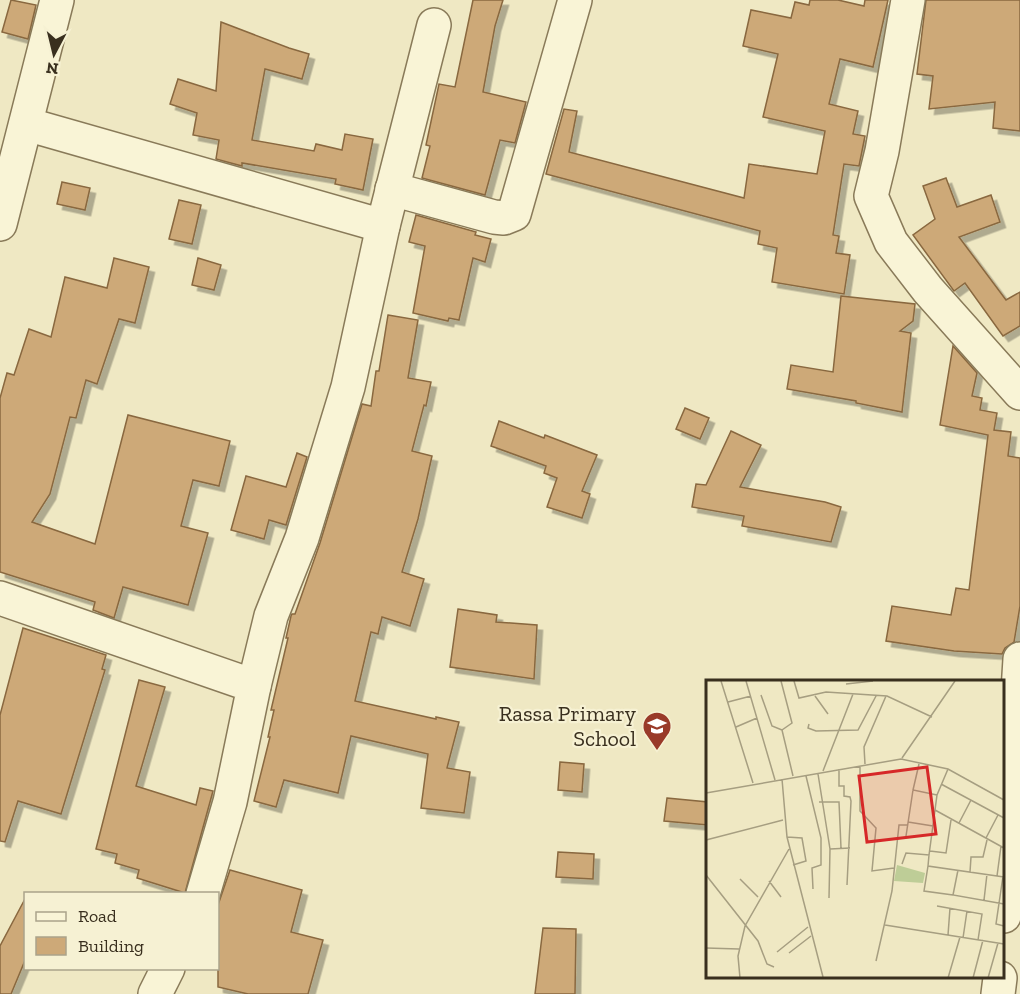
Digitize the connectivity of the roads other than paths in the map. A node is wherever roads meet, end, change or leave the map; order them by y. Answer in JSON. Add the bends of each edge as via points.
{"nodes":[{"id":1,"x":57,"y":0,"type":"edge"},
{"id":2,"x":575,"y":0,"type":"edge"},
{"id":3,"x":908,"y":0,"type":"edge"},
{"id":4,"x":434,"y":26,"type":"dead end"},
{"id":5,"x":26,"y":124,"type":"junction"},
{"id":6,"x":392,"y":189,"type":"junction"},
{"id":7,"x":0,"y":224,"type":"edge"},
{"id":8,"x":382,"y":226,"type":"junction"},
{"id":9,"x":1020,"y":393,"type":"edge"},
{"id":10,"x":0,"y":598,"type":"edge"},
{"id":11,"x":1020,"y":659,"type":"edge"},
{"id":12,"x":254,"y":686,"type":"junction"},
{"id":13,"x":205,"y":892,"type":"edge"},
{"id":14,"x":1005,"y":900,"type":"edge"},
{"id":15,"x":167,"y":970,"type":"edge"},
{"id":16,"x":999,"y":979,"type":"edge"},
{"id":17,"x":155,"y":994,"type":"edge"},
{"id":18,"x":998,"y":994,"type":"edge"}],
"edges":[{"from":1,"to":5,"type":"street"},
{"from":2,"to":6,"type":"street","via":[[514,214],[494,217]]},
{"from":3,"to":9,"type":"street","via":[[871,195],[891,242],[928,290]]},
{"from":4,"to":6,"type":"street"},
{"from":5,"to":7,"type":"street"},
{"from":5,"to":8,"type":"street"},
{"from":6,"to":8,"type":"street"},
{"from":8,"to":12,"type":"street","via":[[348,387],[302,538],[271,616]]},
{"from":10,"to":12,"type":"street"},
{"from":11,"to":14,"type":"street"},
{"from":12,"to":13,"type":"street","via":[[230,802]]},
{"from":15,"to":17,"type":"street"},
{"from":16,"to":18,"type":"street"}]}
